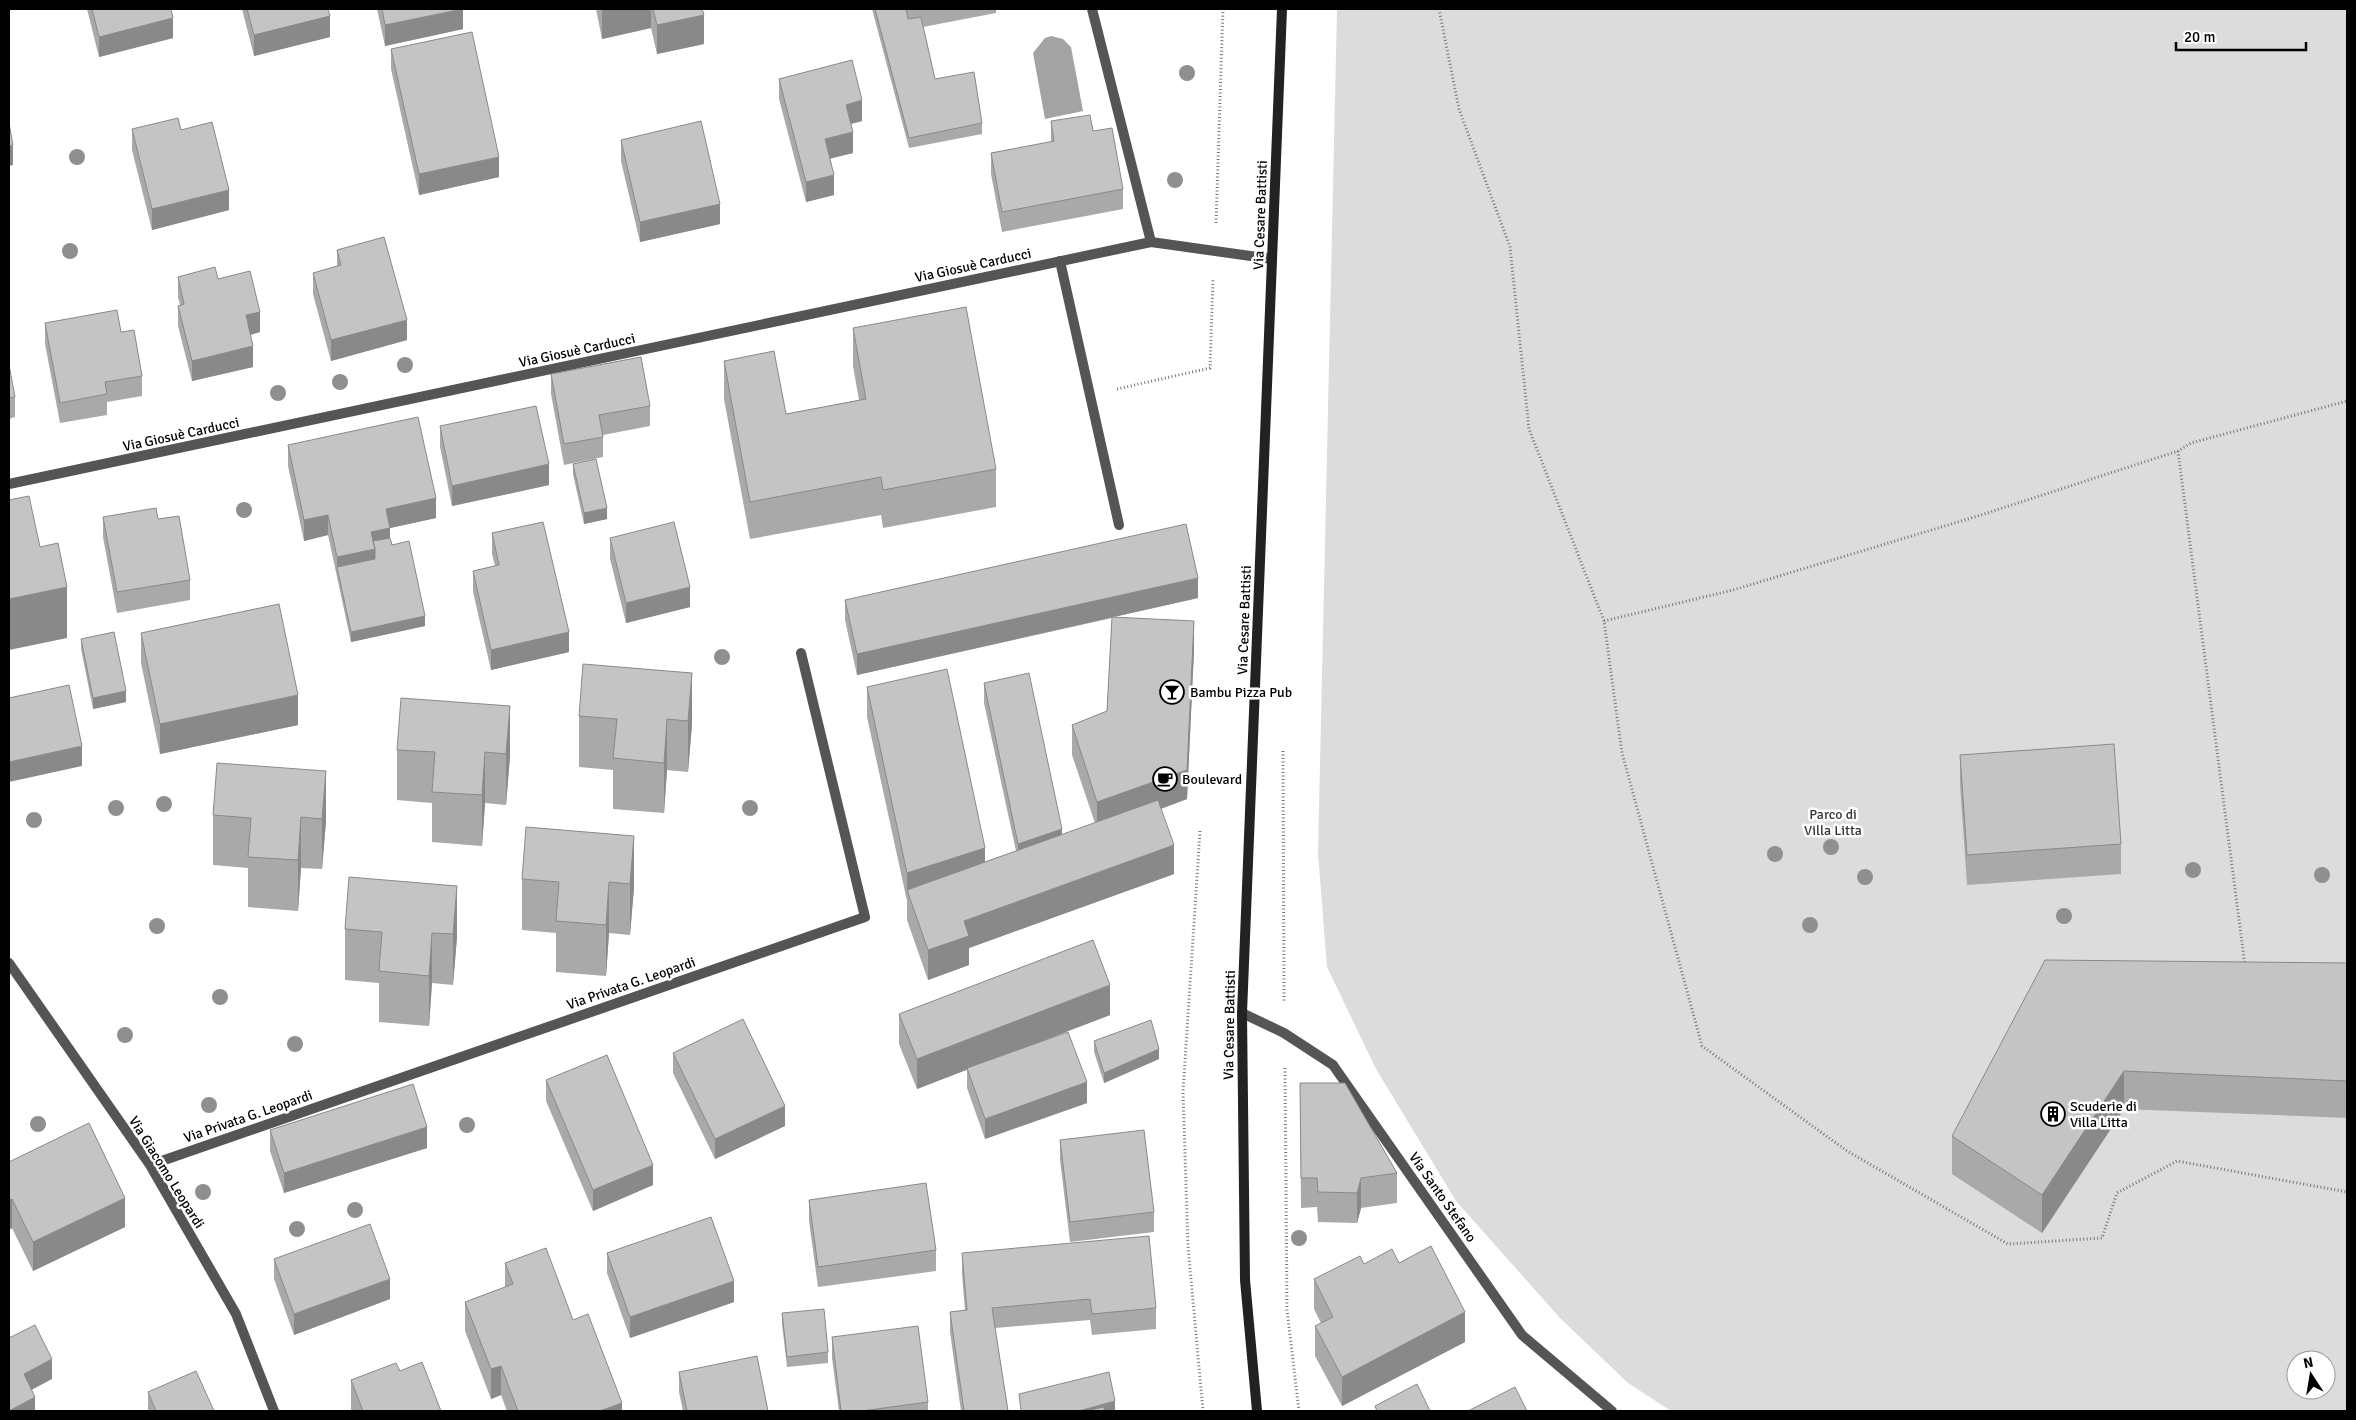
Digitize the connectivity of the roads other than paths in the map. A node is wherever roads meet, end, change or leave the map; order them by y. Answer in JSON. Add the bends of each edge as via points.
{"nodes":[{"id":1,"x":1092,"y":9,"type":"edge"},
{"id":2,"x":1282,"y":9,"type":"edge"},
{"id":3,"x":1151,"y":242,"type":"junction"},
{"id":4,"x":1272,"y":259,"type":"junction"},
{"id":5,"x":1060,"y":261,"type":"junction"},
{"id":6,"x":9,"y":484,"type":"edge"},
{"id":7,"x":1119,"y":525,"type":"dead end"},
{"id":8,"x":800,"y":653,"type":"dead end"},
{"id":9,"x":9,"y":963,"type":"edge"},
{"id":10,"x":1242,"y":1013,"type":"junction"},
{"id":11,"x":150,"y":1165,"type":"junction"},
{"id":12,"x":274,"y":1411,"type":"edge"},
{"id":13,"x":1257,"y":1411,"type":"edge"},
{"id":14,"x":1612,"y":1411,"type":"edge"}],
"edges":[{"from":1,"to":3,"type":"street"},
{"from":2,"to":4,"type":"main road","name":"Via Cesare Battisti"},
{"from":3,"to":4,"type":"street","name":"Via Giosuè Carducci"},
{"from":3,"to":5,"type":"street","name":"Via Giosuè Carducci"},
{"from":4,"to":10,"type":"main road","name":"Via Cesare Battisti"},
{"from":5,"to":6,"type":"street","name":"Via Giosuè Carducci"},
{"from":5,"to":7,"type":"street"},
{"from":8,"to":11,"type":"street","name":"Via Privata G. Leopardi","via":[[865,917]]},
{"from":9,"to":11,"type":"street","name":"Via Giacomo Leopardi"},
{"from":10,"to":13,"type":"main road","name":"Via Cesare Battisti","via":[[1245,1280]]},
{"from":10,"to":14,"type":"street","name":"Via Santo Stefano","via":[[1284,1033],[1333,1065],[1522,1335]]},
{"from":11,"to":12,"type":"street","name":"Via Giacomo Leopardi","via":[[236,1314]]}]}
